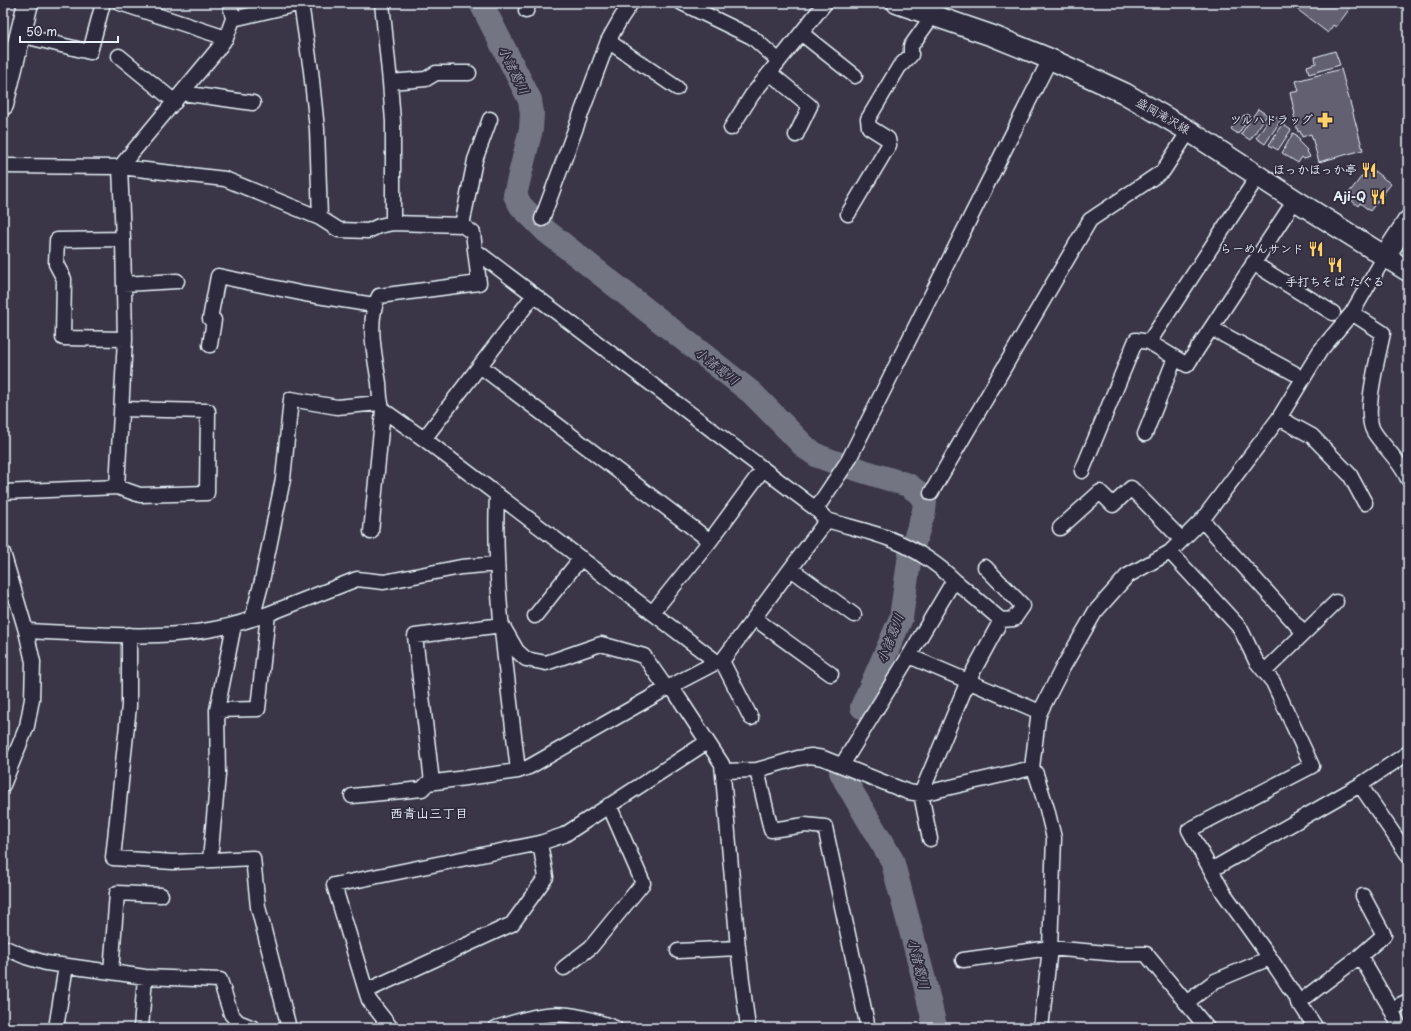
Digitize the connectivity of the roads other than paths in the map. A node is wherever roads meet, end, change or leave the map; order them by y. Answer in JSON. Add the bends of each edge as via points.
{"nodes":[{"id":1,"x":28,"y":3,"type":"edge"},
{"id":2,"x":103,"y":3,"type":"edge"},
{"id":3,"x":120,"y":3,"type":"edge"},
{"id":4,"x":230,"y":3,"type":"edge"},
{"id":5,"x":302,"y":3,"type":"edge"},
{"id":6,"x":382,"y":3,"type":"edge"},
{"id":7,"x":631,"y":3,"type":"edge"},
{"id":8,"x":682,"y":3,"type":"edge"},
{"id":9,"x":825,"y":3,"type":"edge"},
{"id":10,"x":917,"y":7,"type":"edge"},
{"id":11,"x":233,"y":19,"type":"junction"},
{"id":12,"x":801,"y":33,"type":"junction"},
{"id":13,"x":20,"y":35,"type":"junction"},
{"id":14,"x":226,"y":38,"type":"junction"},
{"id":15,"x":608,"y":40,"type":"junction"},
{"id":16,"x":119,"y":56,"type":"dead end"},
{"id":17,"x":1050,"y":59,"type":"junction"},
{"id":18,"x":779,"y":61,"type":"junction"},
{"id":19,"x":469,"y":73,"type":"dead end"},
{"id":20,"x":770,"y":73,"type":"junction"},
{"id":21,"x":854,"y":76,"type":"dead end"},
{"id":22,"x":390,"y":82,"type":"junction"},
{"id":23,"x":678,"y":88,"type":"dead end"},
{"id":24,"x":179,"y":97,"type":"junction"},
{"id":25,"x":253,"y":103,"type":"dead end"},
{"id":26,"x":3,"y":105,"type":"edge"},
{"id":27,"x":490,"y":120,"type":"dead end"},
{"id":28,"x":731,"y":128,"type":"dead end"},
{"id":29,"x":1189,"y":131,"type":"junction"},
{"id":30,"x":796,"y":135,"type":"dead end"},
{"id":31,"x":3,"y":166,"type":"edge"},
{"id":32,"x":120,"y":167,"type":"junction"},
{"id":33,"x":1258,"y":176,"type":"junction"},
{"id":34,"x":1294,"y":200,"type":"junction"},
{"id":35,"x":848,"y":214,"type":"dead end"},
{"id":36,"x":320,"y":218,"type":"junction"},
{"id":37,"x":542,"y":219,"type":"dead end"},
{"id":38,"x":1408,"y":221,"type":"edge"},
{"id":39,"x":393,"y":223,"type":"junction"},
{"id":40,"x":462,"y":225,"type":"junction"},
{"id":41,"x":123,"y":240,"type":"junction"},
{"id":42,"x":476,"y":251,"type":"junction"},
{"id":43,"x":1385,"y":256,"type":"junction"},
{"id":44,"x":1253,"y":264,"type":"junction"},
{"id":45,"x":1408,"y":271,"type":"edge"},
{"id":46,"x":177,"y":281,"type":"dead end"},
{"id":47,"x":124,"y":284,"type":"junction"},
{"id":48,"x":534,"y":295,"type":"junction"},
{"id":49,"x":374,"y":305,"type":"junction"},
{"id":50,"x":1352,"y":312,"type":"junction"},
{"id":51,"x":1333,"y":313,"type":"dead end"},
{"id":52,"x":1211,"y":328,"type":"junction"},
{"id":53,"x":125,"y":339,"type":"junction"},
{"id":54,"x":1148,"y":342,"type":"junction"},
{"id":55,"x":210,"y":346,"type":"dead end"},
{"id":56,"x":1175,"y":358,"type":"junction"},
{"id":57,"x":480,"y":366,"type":"junction"},
{"id":58,"x":1294,"y":373,"type":"dead end"},
{"id":59,"x":381,"y":406,"type":"junction"},
{"id":60,"x":121,"y":409,"type":"junction"},
{"id":61,"x":1278,"y":418,"type":"junction"},
{"id":62,"x":1145,"y":434,"type":"dead end"},
{"id":63,"x":424,"y":439,"type":"junction"},
{"id":64,"x":763,"y":469,"type":"junction"},
{"id":65,"x":1082,"y":471,"type":"dead end"},
{"id":66,"x":1408,"y":479,"type":"edge"},
{"id":67,"x":116,"y":487,"type":"junction"},
{"id":68,"x":3,"y":492,"type":"edge"},
{"id":69,"x":931,"y":493,"type":"dead end"},
{"id":70,"x":497,"y":494,"type":"junction"},
{"id":71,"x":1365,"y":503,"type":"dead end"},
{"id":72,"x":816,"y":509,"type":"junction"},
{"id":73,"x":827,"y":520,"type":"junction"},
{"id":74,"x":1202,"y":520,"type":"junction"},
{"id":75,"x":1060,"y":528,"type":"dead end"},
{"id":76,"x":371,"y":532,"type":"dead end"},
{"id":77,"x":1182,"y":540,"type":"junction"},
{"id":78,"x":710,"y":541,"type":"junction"},
{"id":79,"x":1170,"y":552,"type":"junction"},
{"id":80,"x":3,"y":553,"type":"edge"},
{"id":81,"x":581,"y":558,"type":"junction"},
{"id":82,"x":496,"y":564,"type":"junction"},
{"id":83,"x":985,"y":567,"type":"dead end"},
{"id":84,"x":791,"y":569,"type":"junction"},
{"id":85,"x":954,"y":580,"type":"junction"},
{"id":86,"x":1336,"y":602,"type":"dead end"},
{"id":87,"x":653,"y":612,"type":"junction"},
{"id":88,"x":268,"y":614,"type":"junction"},
{"id":89,"x":854,"y":615,"type":"dead end"},
{"id":90,"x":535,"y":616,"type":"dead end"},
{"id":91,"x":252,"y":618,"type":"junction"},
{"id":92,"x":754,"y":618,"type":"junction"},
{"id":93,"x":1001,"y":620,"type":"junction"},
{"id":94,"x":234,"y":625,"type":"junction"},
{"id":95,"x":502,"y":625,"type":"junction"},
{"id":96,"x":26,"y":631,"type":"junction"},
{"id":97,"x":1304,"y":633,"type":"junction"},
{"id":98,"x":129,"y":635,"type":"junction"},
{"id":99,"x":909,"y":656,"type":"junction"},
{"id":100,"x":719,"y":662,"type":"junction"},
{"id":101,"x":1265,"y":671,"type":"junction"},
{"id":102,"x":831,"y":674,"type":"dead end"},
{"id":103,"x":968,"y":680,"type":"junction"},
{"id":104,"x":669,"y":687,"type":"junction"},
{"id":105,"x":217,"y":710,"type":"junction"},
{"id":106,"x":1040,"y":712,"type":"junction"},
{"id":107,"x":751,"y":718,"type":"dead end"},
{"id":108,"x":707,"y":742,"type":"junction"},
{"id":109,"x":1408,"y":753,"type":"edge"},
{"id":110,"x":842,"y":765,"type":"junction"},
{"id":111,"x":1032,"y":768,"type":"junction"},
{"id":112,"x":757,"y":770,"type":"junction"},
{"id":113,"x":518,"y":771,"type":"junction"},
{"id":114,"x":723,"y":772,"type":"junction"},
{"id":115,"x":432,"y":782,"type":"junction"},
{"id":116,"x":3,"y":785,"type":"edge"},
{"id":117,"x":1360,"y":785,"type":"junction"},
{"id":118,"x":921,"y":794,"type":"junction"},
{"id":119,"x":352,"y":796,"type":"dead end"},
{"id":120,"x":609,"y":805,"type":"junction"},
{"id":121,"x":930,"y":839,"type":"dead end"},
{"id":122,"x":540,"y":843,"type":"junction"},
{"id":123,"x":1408,"y":855,"type":"edge"},
{"id":124,"x":210,"y":860,"type":"junction"},
{"id":125,"x":1211,"y":870,"type":"junction"},
{"id":126,"x":161,"y":895,"type":"dead end"},
{"id":127,"x":1363,"y":896,"type":"dead end"},
{"id":128,"x":3,"y":947,"type":"edge"},
{"id":129,"x":738,"y":948,"type":"junction"},
{"id":130,"x":1050,"y":948,"type":"junction"},
{"id":131,"x":678,"y":951,"type":"dead end"},
{"id":132,"x":1360,"y":956,"type":"junction"},
{"id":133,"x":1270,"y":958,"type":"junction"},
{"id":134,"x":963,"y":960,"type":"dead end"},
{"id":135,"x":66,"y":966,"type":"junction"},
{"id":136,"x":564,"y":968,"type":"dead end"},
{"id":137,"x":112,"y":972,"type":"junction"},
{"id":138,"x":146,"y":977,"type":"junction"},
{"id":139,"x":366,"y":991,"type":"junction"},
{"id":140,"x":1408,"y":1001,"type":"edge"},
{"id":141,"x":1298,"y":1002,"type":"junction"},
{"id":142,"x":1186,"y":1003,"type":"junction"},
{"id":143,"x":1391,"y":1009,"type":"junction"},
{"id":144,"x":572,"y":1022,"type":"edge"},
{"id":145,"x":526,"y":1023,"type":"edge"},
{"id":146,"x":56,"y":1028,"type":"edge"},
{"id":147,"x":141,"y":1028,"type":"edge"},
{"id":148,"x":253,"y":1028,"type":"edge"},
{"id":149,"x":289,"y":1028,"type":"edge"},
{"id":150,"x":391,"y":1028,"type":"edge"},
{"id":151,"x":496,"y":1028,"type":"edge"},
{"id":152,"x":615,"y":1028,"type":"edge"},
{"id":153,"x":748,"y":1028,"type":"edge"},
{"id":154,"x":868,"y":1028,"type":"edge"},
{"id":155,"x":1041,"y":1028,"type":"edge"},
{"id":156,"x":1207,"y":1028,"type":"edge"},
{"id":157,"x":1316,"y":1028,"type":"edge"},
{"id":158,"x":1400,"y":1028,"type":"edge"}],
"edges":[{"from":1,"to":13,"type":"main road"},
{"from":2,"to":13,"type":"street","via":[[90,52]]},
{"from":3,"to":14,"type":"street"},
{"from":4,"to":11,"type":"street"},
{"from":5,"to":11,"type":"street"},
{"from":5,"to":36,"type":"street","via":[[316,122]]},
{"from":6,"to":22,"type":"street"},
{"from":7,"to":15,"type":"street"},
{"from":8,"to":18,"type":"street","via":[[752,37]]},
{"from":9,"to":12,"type":"street"},
{"from":10,"to":17,"type":"main road","name":"盛岡滝沢線"},
{"from":10,"to":35,"type":"street","via":[[911,55],[899,67],[868,119],[869,127],[888,139],[888,145]]},
{"from":11,"to":14,"type":"street"},
{"from":12,"to":18,"type":"street"},
{"from":12,"to":21,"type":"street"},
{"from":13,"to":26,"type":"main road"},
{"from":14,"to":24,"type":"street"},
{"from":15,"to":23,"type":"street"},
{"from":15,"to":37,"type":"street"},
{"from":16,"to":24,"type":"street"},
{"from":17,"to":29,"type":"main road","name":"盛岡滝沢線","via":[[1124,93]]},
{"from":17,"to":72,"type":"street","via":[[845,467]]},
{"from":18,"to":20,"type":"street"},
{"from":19,"to":22,"type":"street","via":[[436,73],[426,80]]},
{"from":20,"to":28,"type":"street"},
{"from":20,"to":30,"type":"street","via":[[810,106]]},
{"from":22,"to":39,"type":"street","via":[[393,122]]},
{"from":24,"to":25,"type":"street"},
{"from":24,"to":32,"type":"street"},
{"from":27,"to":40,"type":"street","via":[[475,160]]},
{"from":29,"to":33,"type":"main road","name":"盛岡滝沢線"},
{"from":29,"to":69,"type":"street","via":[[1163,171],[1090,220]]},
{"from":31,"to":32,"type":"street"},
{"from":32,"to":36,"type":"street","via":[[225,179]]},
{"from":32,"to":41,"type":"street"},
{"from":33,"to":34,"type":"main road","name":"盛岡滝沢線"},
{"from":33,"to":54,"type":"street"},
{"from":34,"to":43,"type":"main road","name":"盛岡滝沢線"},
{"from":34,"to":44,"type":"street"},
{"from":36,"to":39,"type":"street","via":[[339,230],[368,231]]},
{"from":38,"to":43,"type":"main road"},
{"from":39,"to":40,"type":"street"},
{"from":40,"to":42,"type":"street","via":[[473,233]]},
{"from":41,"to":47,"type":"street"},
{"from":41,"to":53,"type":"street","via":[[57,240],[56,264],[64,279],[63,338]]},
{"from":42,"to":48,"type":"street"},
{"from":42,"to":49,"type":"street","via":[[479,283],[378,296]]},
{"from":43,"to":45,"type":"main road","name":"盛岡滝沢線"},
{"from":43,"to":50,"type":"street"},
{"from":44,"to":51,"type":"street"},
{"from":44,"to":52,"type":"street"},
{"from":46,"to":47,"type":"street"},
{"from":47,"to":53,"type":"street"},
{"from":48,"to":57,"type":"street"},
{"from":48,"to":64,"type":"street"},
{"from":49,"to":55,"type":"street","via":[[218,276],[210,319],[214,320]]},
{"from":49,"to":59,"type":"street","via":[[372,336]]},
{"from":50,"to":61,"type":"street","via":[[1320,352]]},
{"from":50,"to":66,"type":"street","via":[[1383,333],[1369,416],[1373,431],[1402,466]]},
{"from":52,"to":56,"type":"street","via":[[1187,365]]},
{"from":52,"to":58,"type":"street"},
{"from":53,"to":60,"type":"street"},
{"from":54,"to":56,"type":"street"},
{"from":54,"to":65,"type":"street","via":[[1136,340]]},
{"from":56,"to":62,"type":"street"},
{"from":57,"to":63,"type":"street"},
{"from":57,"to":78,"type":"street"},
{"from":59,"to":63,"type":"street"},
{"from":59,"to":76,"type":"street"},
{"from":59,"to":91,"type":"street","via":[[337,407],[291,399],[283,479]]},
{"from":60,"to":67,"type":"street"},
{"from":60,"to":67,"type":"street","via":[[208,411],[207,492],[140,495]]},
{"from":61,"to":71,"type":"street","via":[[1312,436],[1350,475]]},
{"from":61,"to":74,"type":"street"},
{"from":63,"to":70,"type":"street"},
{"from":64,"to":72,"type":"street"},
{"from":64,"to":78,"type":"street"},
{"from":67,"to":68,"type":"street"},
{"from":70,"to":81,"type":"street"},
{"from":70,"to":82,"type":"street"},
{"from":72,"to":73,"type":"street"},
{"from":73,"to":84,"type":"street"},
{"from":73,"to":85,"type":"street","via":[[895,541],[945,571]]},
{"from":74,"to":77,"type":"street"},
{"from":74,"to":97,"type":"street"},
{"from":75,"to":77,"type":"street","via":[[1100,492],[1113,505],[1131,488]]},
{"from":77,"to":79,"type":"street"},
{"from":78,"to":87,"type":"street"},
{"from":79,"to":101,"type":"street","via":[[1240,628],[1256,661]]},
{"from":79,"to":106,"type":"street","via":[[1127,576],[1095,612]]},
{"from":80,"to":96,"type":"street"},
{"from":81,"to":87,"type":"street"},
{"from":81,"to":90,"type":"street"},
{"from":82,"to":88,"type":"street","via":[[461,567],[384,582],[357,579]]},
{"from":82,"to":95,"type":"street"},
{"from":83,"to":93,"type":"street","via":[[1023,606],[1014,620]]},
{"from":84,"to":89,"type":"street"},
{"from":84,"to":92,"type":"street"},
{"from":85,"to":93,"type":"street"},
{"from":85,"to":99,"type":"street"},
{"from":86,"to":97,"type":"street"},
{"from":87,"to":100,"type":"street"},
{"from":88,"to":91,"type":"street"},
{"from":88,"to":105,"type":"street","via":[[258,709]]},
{"from":91,"to":94,"type":"street"},
{"from":92,"to":100,"type":"street"},
{"from":92,"to":102,"type":"street"},
{"from":93,"to":103,"type":"street"},
{"from":94,"to":98,"type":"street","via":[[170,635]]},
{"from":94,"to":105,"type":"street"},
{"from":95,"to":104,"type":"street","via":[[517,651],[526,659],[546,663],[601,644],[644,656]]},
{"from":95,"to":113,"type":"street"},
{"from":95,"to":115,"type":"street","via":[[415,636]]},
{"from":96,"to":98,"type":"street"},
{"from":96,"to":116,"type":"street","via":[[33,662],[32,699],[27,726]]},
{"from":97,"to":101,"type":"street"},
{"from":98,"to":124,"type":"street","via":[[128,706],[113,858],[173,862]]},
{"from":99,"to":103,"type":"street"},
{"from":99,"to":110,"type":"street"},
{"from":100,"to":104,"type":"street"},
{"from":100,"to":107,"type":"street"},
{"from":101,"to":125,"type":"street","via":[[1273,682],[1312,766],[1189,830]]},
{"from":103,"to":106,"type":"street"},
{"from":103,"to":118,"type":"street"},
{"from":104,"to":108,"type":"street"},
{"from":104,"to":113,"type":"street"},
{"from":105,"to":124,"type":"street","via":[[218,775]]},
{"from":106,"to":111,"type":"street"},
{"from":108,"to":114,"type":"street","via":[[722,764]]},
{"from":108,"to":120,"type":"street"},
{"from":109,"to":117,"type":"street"},
{"from":110,"to":112,"type":"street","via":[[811,756]]},
{"from":110,"to":118,"type":"street","via":[[908,792]]},
{"from":111,"to":118,"type":"street"},
{"from":111,"to":130,"type":"street","via":[[1048,809],[1054,838]]},
{"from":112,"to":114,"type":"street"},
{"from":112,"to":154,"type":"street","via":[[771,830],[805,825],[825,827]]},
{"from":113,"to":115,"type":"street"},
{"from":114,"to":129,"type":"street"},
{"from":115,"to":119,"type":"street","via":[[422,789]]},
{"from":117,"to":123,"type":"street"},
{"from":117,"to":125,"type":"street"},
{"from":118,"to":121,"type":"street"},
{"from":120,"to":122,"type":"street","via":[[564,835]]},
{"from":120,"to":136,"type":"street","via":[[643,883],[591,947]]},
{"from":122,"to":139,"type":"street","via":[[546,877],[512,924]]},
{"from":122,"to":139,"type":"street","via":[[334,885]]},
{"from":124,"to":149,"type":"street","via":[[253,858],[258,907]]},
{"from":125,"to":133,"type":"street","via":[[1223,892]]},
{"from":126,"to":137,"type":"street","via":[[117,893]]},
{"from":127,"to":132,"type":"street","via":[[1384,935]]},
{"from":128,"to":135,"type":"street","via":[[26,957]]},
{"from":129,"to":131,"type":"street"},
{"from":129,"to":153,"type":"street"},
{"from":130,"to":134,"type":"street"},
{"from":130,"to":142,"type":"street","via":[[1146,954]]},
{"from":130,"to":155,"type":"street"},
{"from":132,"to":141,"type":"street"},
{"from":132,"to":143,"type":"street"},
{"from":133,"to":141,"type":"street"},
{"from":133,"to":142,"type":"street","via":[[1215,981]]},
{"from":135,"to":137,"type":"street"},
{"from":135,"to":146,"type":"street"},
{"from":137,"to":138,"type":"street"},
{"from":138,"to":147,"type":"street"},
{"from":138,"to":148,"type":"street","via":[[220,980],[231,1014],[238,1022]]},
{"from":139,"to":150,"type":"street","via":[[369,1000]]},
{"from":140,"to":143,"type":"street"},
{"from":141,"to":157,"type":"street"},
{"from":142,"to":156,"type":"street"},
{"from":143,"to":158,"type":"street"},
{"from":144,"to":145,"type":"street","via":[[548,1015]]},
{"from":144,"to":152,"type":"street","via":[[592,1020]]},
{"from":145,"to":151,"type":"street"}]}
